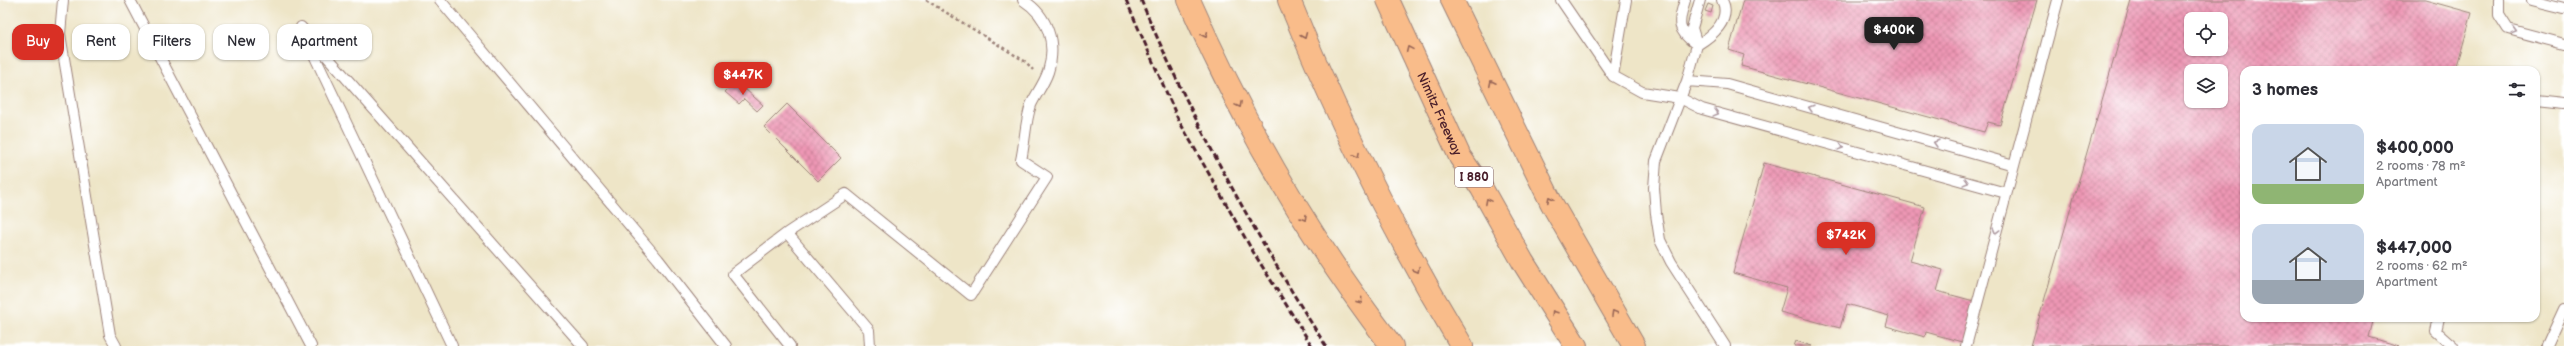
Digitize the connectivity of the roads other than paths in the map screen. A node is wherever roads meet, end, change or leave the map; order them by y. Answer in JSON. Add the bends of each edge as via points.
{"nodes":[{"id":1,"x":63,"y":0,"type":"edge"},
{"id":2,"x":130,"y":0,"type":"edge"},
{"id":3,"x":440,"y":0,"type":"edge"},
{"id":4,"x":1023,"y":0,"type":"edge"},
{"id":5,"x":1188,"y":0,"type":"edge"},
{"id":6,"x":1290,"y":0,"type":"edge"},
{"id":7,"x":1388,"y":0,"type":"edge"},
{"id":8,"x":1452,"y":0,"type":"edge"},
{"id":9,"x":1561,"y":0,"type":"edge"},
{"id":10,"x":1626,"y":0,"type":"edge"},
{"id":11,"x":1684,"y":0,"type":"edge"},
{"id":12,"x":1700,"y":0,"type":"edge"},
{"id":13,"x":1722,"y":0,"type":"edge"},
{"id":14,"x":2058,"y":0,"type":"edge"},
{"id":15,"x":2499,"y":0,"type":"edge"},
{"id":16,"x":2532,"y":0,"type":"edge"},
{"id":17,"x":2564,"y":8,"type":"edge"},
{"id":18,"x":2564,"y":44,"type":"edge"},
{"id":19,"x":1697,"y":45,"type":"junction"},
{"id":20,"x":1613,"y":76,"type":"junction"},
{"id":21,"x":1686,"y":81,"type":"junction"},
{"id":22,"x":1680,"y":98,"type":"junction"},
{"id":23,"x":2540,"y":101,"type":"edge"},
{"id":24,"x":2564,"y":104,"type":"edge"},
{"id":25,"x":2014,"y":165,"type":"junction"},
{"id":26,"x":2006,"y":193,"type":"junction"},
{"id":27,"x":787,"y":233,"type":"junction"},
{"id":28,"x":2564,"y":309,"type":"edge"},
{"id":29,"x":2438,"y":322,"type":"edge"},
{"id":30,"x":116,"y":346,"type":"edge"},
{"id":31,"x":311,"y":346,"type":"edge"},
{"id":32,"x":452,"y":346,"type":"edge"},
{"id":33,"x":583,"y":346,"type":"edge"},
{"id":34,"x":726,"y":346,"type":"edge"},
{"id":35,"x":790,"y":346,"type":"edge"},
{"id":36,"x":870,"y":346,"type":"edge"},
{"id":37,"x":1392,"y":346,"type":"edge"},
{"id":38,"x":1462,"y":346,"type":"edge"},
{"id":39,"x":1576,"y":346,"type":"edge"},
{"id":40,"x":1634,"y":346,"type":"edge"},
{"id":41,"x":1725,"y":346,"type":"edge"},
{"id":42,"x":1966,"y":346,"type":"edge"},
{"id":43,"x":2453,"y":346,"type":"edge"},
{"id":44,"x":2548,"y":346,"type":"edge"}],
"edges":[{"from":1,"to":30,"type":"lane","via":[[60,34],[110,336]]},
{"from":2,"to":31,"type":"lane"},
{"from":3,"to":34,"type":"lane","via":[[658,259]]},
{"from":4,"to":27,"type":"lane","via":[[1035,8],[1048,27],[1051,51],[1048,71],[1031,105],[1021,160],[1047,177],[971,295],[846,194]]},
{"from":5,"to":37,"type":"highway","one_way":true,"via":[[1233,95],[1276,173],[1321,246]]},
{"from":6,"to":38,"type":"highway","one_way":true,"via":[[1332,102],[1368,178]]},
{"from":39,"to":7,"type":"highway","name":"Nimitz Freeway","number":"I 880","one_way":true,"via":[[1527,269],[1481,187],[1460,157]]},
{"from":40,"to":8,"type":"highway","one_way":true,"via":[[1549,197]]},
{"from":9,"to":20,"type":"lane"},
{"from":10,"to":20,"type":"lane"},
{"from":11,"to":19,"type":"lane","via":[[1679,21],[1684,36]]},
{"from":12,"to":19,"type":"lane","via":[[1692,28]]},
{"from":13,"to":19,"type":"lane","via":[[1724,16],[1719,28],[1713,36]]},
{"from":14,"to":25,"type":"lane"},
{"from":15,"to":18,"type":"lane","one_way":true,"via":[[2499,15],[2508,30]]},
{"from":16,"to":17,"type":"lane"},
{"from":19,"to":21,"type":"lane"},
{"from":20,"to":22,"type":"lane","via":[[1642,92]]},
{"from":21,"to":22,"type":"lane"},
{"from":25,"to":21,"type":"lane","one_way":true,"via":[[1727,84]]},
{"from":22,"to":26,"type":"lane","one_way":true,"via":[[1702,109]]},
{"from":22,"to":41,"type":"lane","via":[[1656,161],[1654,188],[1660,240],[1671,262]]},
{"from":23,"to":24,"type":"lane"},
{"from":25,"to":26,"type":"lane"},
{"from":26,"to":42,"type":"lane","one_way":true},
{"from":27,"to":35,"type":"lane","via":[[733,274]]},
{"from":27,"to":36,"type":"lane","via":[[870,330]]},
{"from":28,"to":44,"type":"lane"},
{"from":29,"to":43,"type":"lane","via":[[2436,331]]},
{"from":32,"to":33,"type":"lane","via":[[301,27]]}]}
